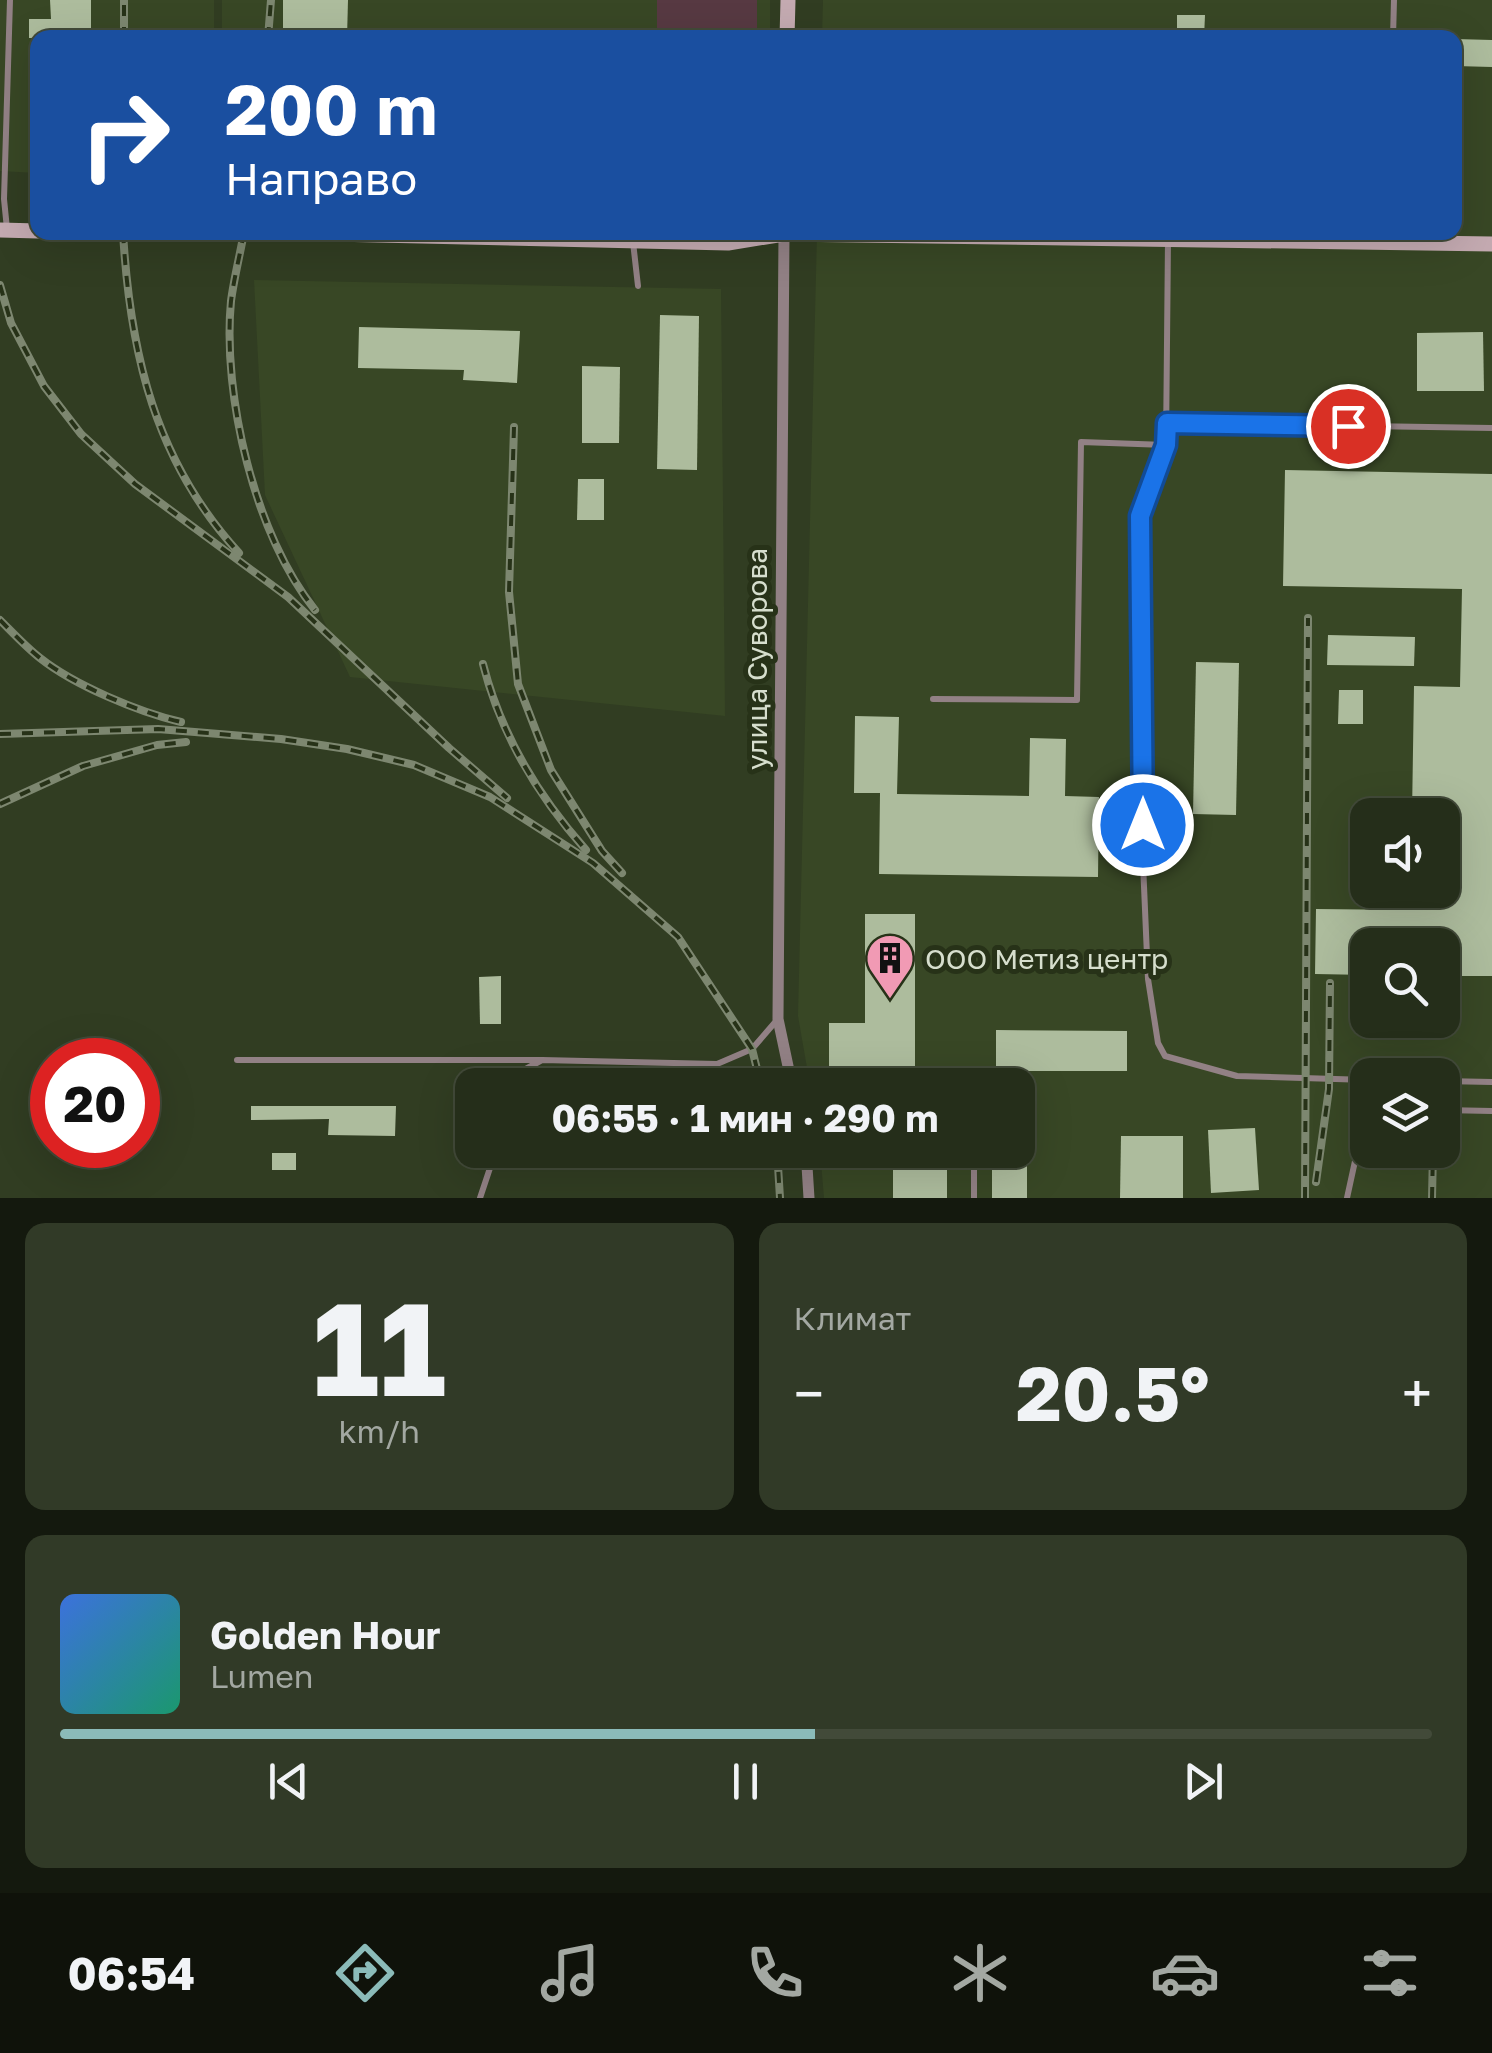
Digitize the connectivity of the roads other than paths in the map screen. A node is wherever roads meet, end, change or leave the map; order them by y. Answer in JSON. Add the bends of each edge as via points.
{"nodes":[{"id":1,"x":10,"y":0,"type":"edge"},
{"id":2,"x":788,"y":0,"type":"edge"},
{"id":3,"x":1394,"y":0,"type":"edge"},
{"id":4,"x":787,"y":30,"type":"edge"},
{"id":5,"x":1394,"y":30,"type":"edge"},
{"id":6,"x":3,"y":230,"type":"edge"},
{"id":7,"x":30,"y":230,"type":"edge"},
{"id":8,"x":633,"y":240,"type":"joint"},
{"id":9,"x":745,"y":240,"type":"edge"},
{"id":10,"x":784,"y":240,"type":"edge"},
{"id":11,"x":1168,"y":240,"type":"edge"},
{"id":12,"x":1433,"y":240,"type":"edge"},
{"id":13,"x":1492,"y":244,"type":"edge"},
{"id":14,"x":638,"y":286,"type":"dead end"},
{"id":15,"x":1167,"y":423,"type":"junction"},
{"id":16,"x":1492,"y":428,"type":"edge"},
{"id":17,"x":1166,"y":445,"type":"junction"},
{"id":18,"x":933,"y":699,"type":"dead end"},
{"id":19,"x":778,"y":1019,"type":"junction"},
{"id":20,"x":237,"y":1060,"type":"dead end"},
{"id":21,"x":542,"y":1060,"type":"junction"},
{"id":22,"x":528,"y":1068,"type":"edge"},
{"id":23,"x":788,"y":1068,"type":"edge"},
{"id":24,"x":1350,"y":1079,"type":"edge"},
{"id":25,"x":1460,"y":1081,"type":"edge"},
{"id":26,"x":1492,"y":1082,"type":"edge"},
{"id":27,"x":1460,"y":1110,"type":"edge"},
{"id":28,"x":1492,"y":1111,"type":"edge"},
{"id":29,"x":490,"y":1168,"type":"edge"},
{"id":30,"x":807,"y":1168,"type":"edge"},
{"id":31,"x":974,"y":1168,"type":"edge"},
{"id":32,"x":1353,"y":1168,"type":"edge"},
{"id":33,"x":480,"y":1198,"type":"edge"},
{"id":34,"x":809,"y":1198,"type":"edge"},
{"id":35,"x":974,"y":1198,"type":"edge"},
{"id":36,"x":1347,"y":1198,"type":"edge"}],
"edges":[{"from":1,"to":6,"type":"lane"},
{"from":2,"to":4,"type":"street"},
{"from":3,"to":5,"type":"lane"},
{"from":6,"to":7,"type":"street"},
{"from":8,"to":9,"type":"street"},
{"from":8,"to":14,"type":"lane"},
{"from":10,"to":19,"type":"street","name":"улица Суворова"},
{"from":11,"to":15,"type":"lane"},
{"from":12,"to":13,"type":"street"},
{"from":15,"to":16,"type":"lane"},
{"from":15,"to":17,"type":"lane"},
{"from":17,"to":18,"type":"lane","via":[[1081,442],[1077,700]]},
{"from":17,"to":24,"type":"lane","via":[[1140,516],[1143,863],[1158,1043],[1166,1056],[1237,1076]]},
{"from":19,"to":21,"type":"lane","via":[[752,1049],[717,1064]]},
{"from":19,"to":23,"type":"street","name":"улица Суворова"},
{"from":20,"to":21,"type":"lane"},
{"from":21,"to":22,"type":"lane"},
{"from":25,"to":26,"type":"lane"},
{"from":27,"to":28,"type":"lane"},
{"from":29,"to":33,"type":"lane"},
{"from":30,"to":34,"type":"street"},
{"from":31,"to":35,"type":"lane"},
{"from":32,"to":36,"type":"lane"}]}
